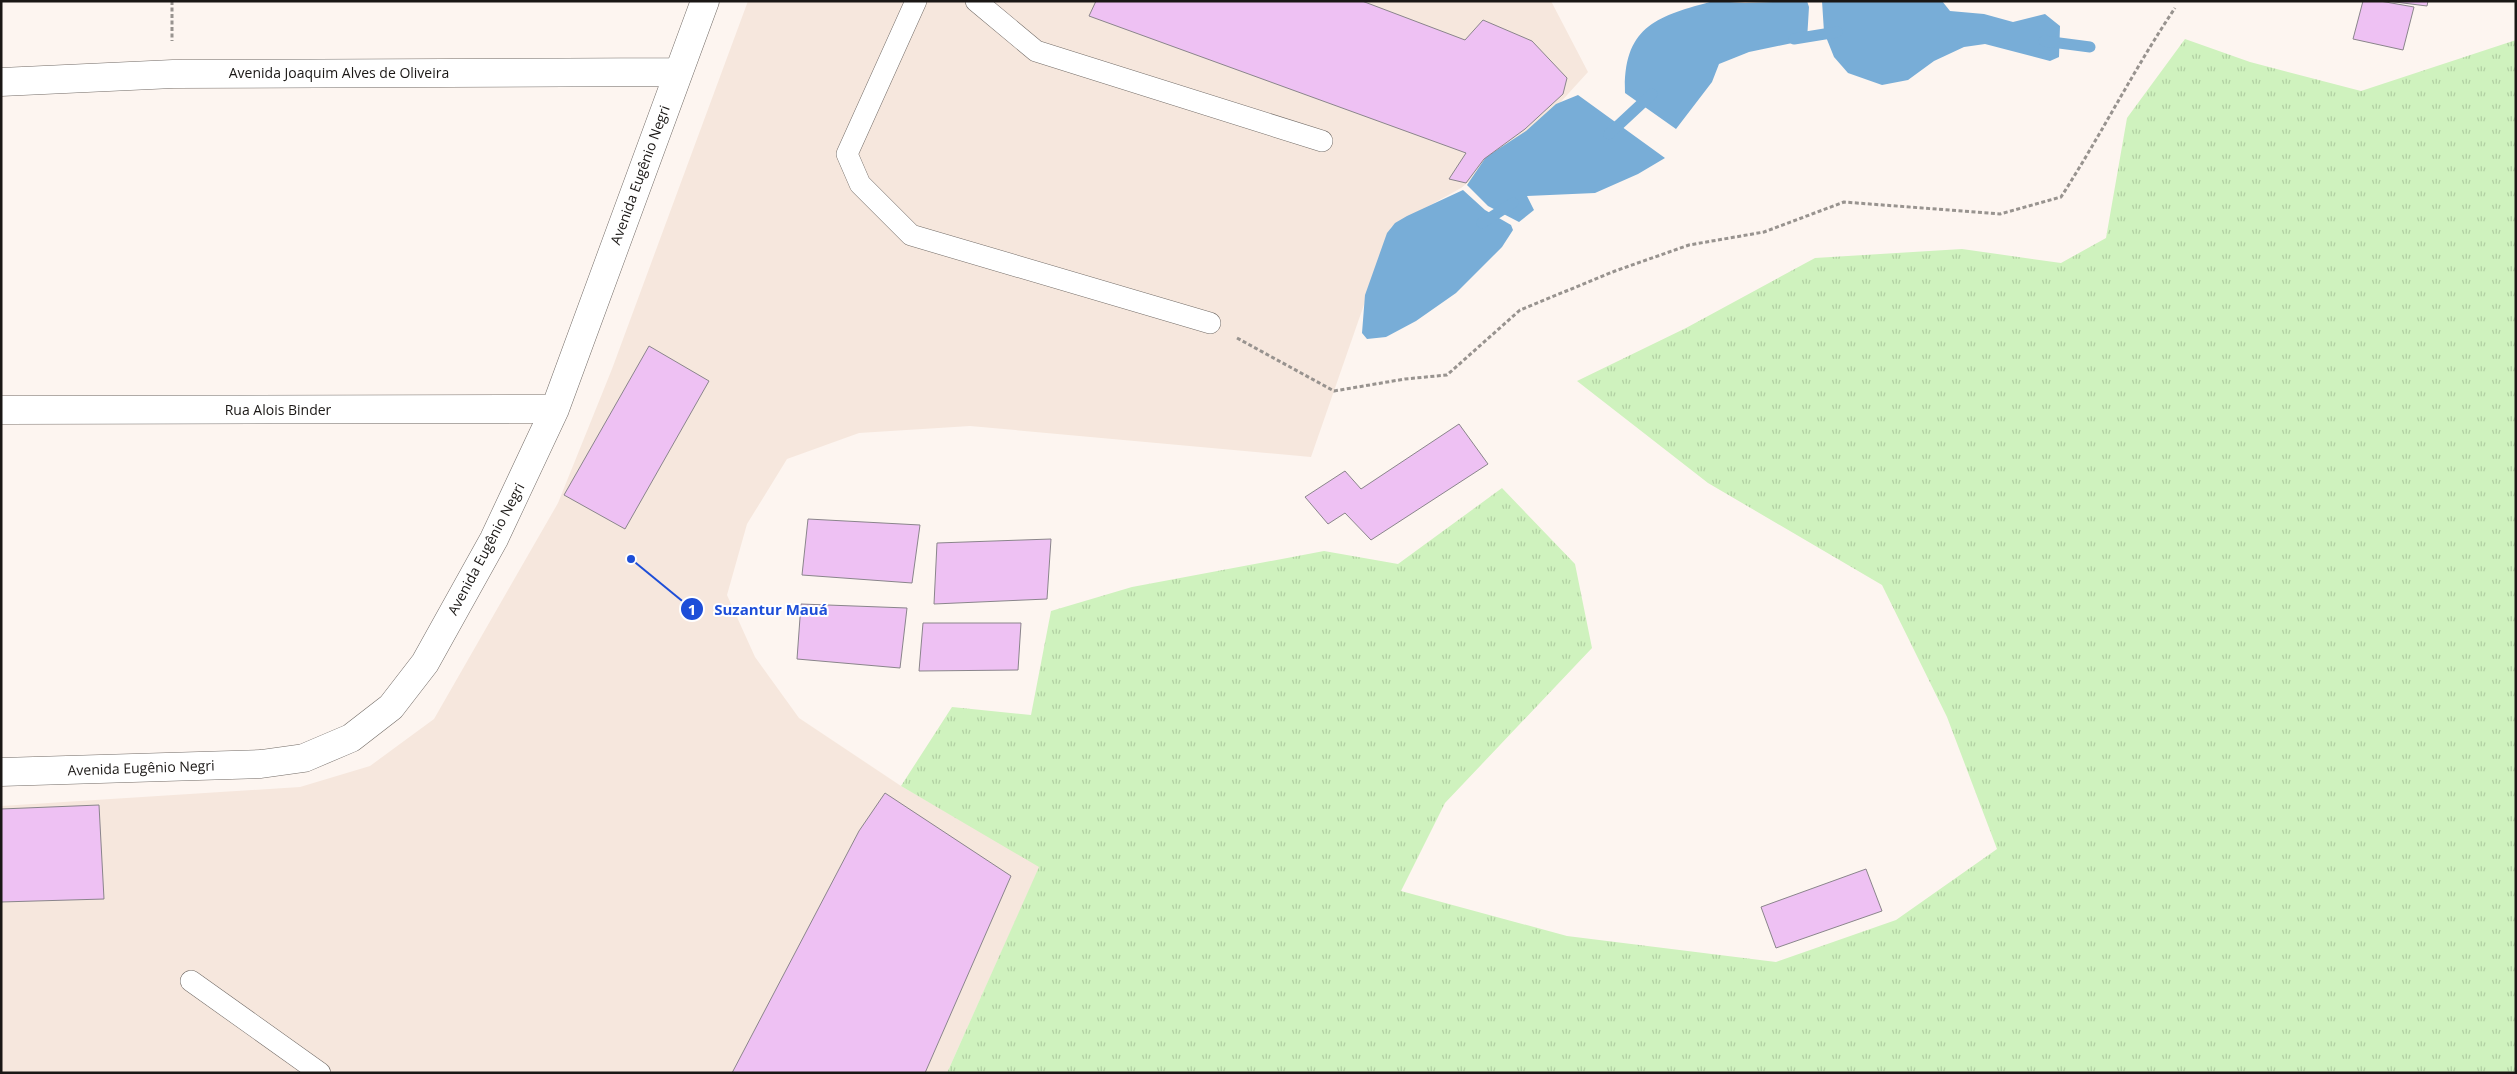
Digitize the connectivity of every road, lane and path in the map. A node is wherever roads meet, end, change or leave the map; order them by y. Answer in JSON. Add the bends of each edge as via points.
{"nodes":[{"id":1,"x":705,"y":1,"type":"edge"},
{"id":2,"x":916,"y":1,"type":"edge"},
{"id":3,"x":976,"y":1,"type":"edge"},
{"id":4,"x":2175,"y":8,"type":"dead end"},
{"id":5,"x":678,"y":72,"type":"junction"},
{"id":6,"x":1,"y":82,"type":"edge"},
{"id":7,"x":1322,"y":141,"type":"dead end"},
{"id":8,"x":1210,"y":323,"type":"joint"},
{"id":9,"x":555,"y":409,"type":"junction"},
{"id":10,"x":1,"y":410,"type":"edge"},
{"id":11,"x":1,"y":772,"type":"edge"},
{"id":12,"x":191,"y":981,"type":"dead end"},
{"id":13,"x":320,"y":1073,"type":"edge"}],
"edges":[{"from":1,"to":5,"type":"street","name":"Avenida Eugênio Negri"},
{"from":2,"to":8,"type":"lane","via":[[847,154],[860,184],[911,236]]},
{"from":3,"to":7,"type":"lane","via":[[1036,51]]},
{"from":4,"to":8,"type":"path","via":[[2146,51],[2096,143],[2061,197],[2000,214],[1844,202],[1764,232],[1689,245],[1520,310],[1447,375],[1334,390]]},
{"from":5,"to":6,"type":"street","name":"Avenida Joaquim Alves de Oliveira","via":[[173,74]]},
{"from":5,"to":9,"type":"street","name":"Avenida Eugênio Negri"},
{"from":9,"to":10,"type":"street","name":"Rua Alois Binder"},
{"from":9,"to":11,"type":"street","name":"Avenida Eugênio Negri","via":[[494,539],[425,663],[391,707],[351,738],[304,758],[261,764]]},
{"from":12,"to":13,"type":"lane"}]}
